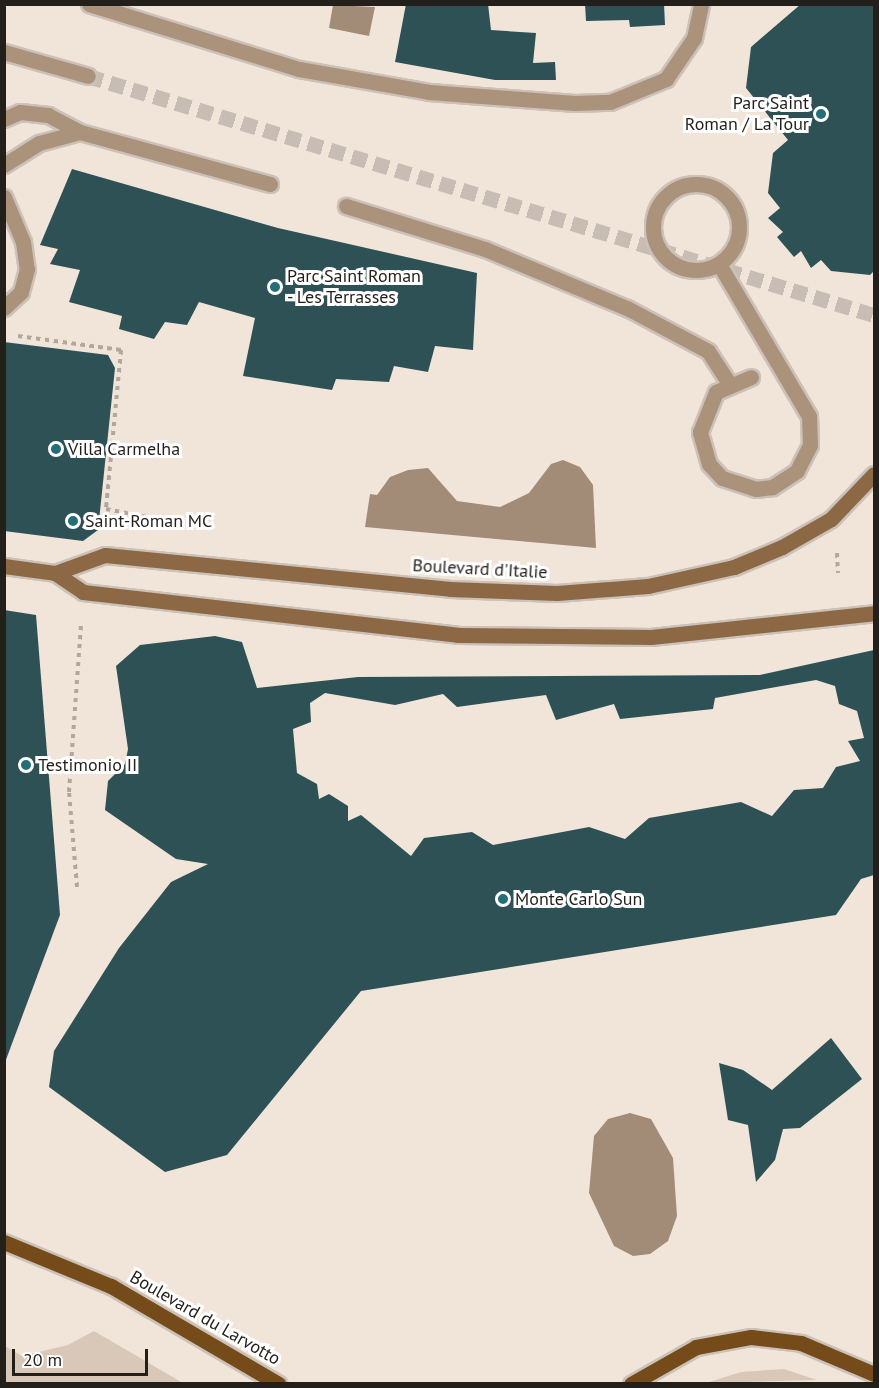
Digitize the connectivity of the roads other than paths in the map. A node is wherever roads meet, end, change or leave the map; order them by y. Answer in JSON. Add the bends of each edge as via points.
{"nodes":[{"id":1,"x":89,"y":4,"type":"edge"},
{"id":2,"x":701,"y":4,"type":"edge"},
{"id":3,"x":4,"y":52,"type":"edge"},
{"id":4,"x":88,"y":76,"type":"tunnel mouth"},
{"id":5,"x":4,"y":119,"type":"edge"},
{"id":6,"x":80,"y":132,"type":"junction"},
{"id":7,"x":4,"y":165,"type":"edge"},
{"id":8,"x":270,"y":184,"type":"dead end"},
{"id":9,"x":4,"y":197,"type":"edge"},
{"id":10,"x":346,"y":206,"type":"dead end"},
{"id":11,"x":719,"y":264,"type":"junction"},
{"id":12,"x":4,"y":308,"type":"edge"},
{"id":13,"x":751,"y":377,"type":"dead end"},
{"id":14,"x":729,"y":383,"type":"junction"},
{"id":15,"x":874,"y":474,"type":"edge"},
{"id":16,"x":4,"y":566,"type":"edge"},
{"id":17,"x":55,"y":573,"type":"junction"},
{"id":18,"x":874,"y":614,"type":"edge"},
{"id":19,"x":4,"y":1242,"type":"edge"},
{"id":20,"x":874,"y":1374,"type":"edge"},
{"id":21,"x":279,"y":1383,"type":"edge"},
{"id":22,"x":631,"y":1383,"type":"edge"}],
"edges":[{"from":1,"to":2,"type":"street","via":[[299,69],[429,92],[575,103],[610,102],[666,79],[694,38]]},
{"from":3,"to":4,"type":"street"},
{"from":5,"to":6,"type":"street","via":[[20,112],[48,115]]},
{"from":6,"to":7,"type":"street","via":[[39,143]]},
{"from":6,"to":8,"type":"street"},
{"from":9,"to":12,"type":"street","via":[[23,242],[27,268],[21,292]]},
{"from":10,"to":14,"type":"street","via":[[484,249],[627,308],[708,351]]},
{"from":11,"to":11,"type":"street","via":[[739,230],[732,204],[711,187],[697,184],[671,192],[655,215],[656,244],[676,266],[690,270]]},
{"from":11,"to":14,"type":"street","via":[[809,416],[805,459],[786,480],[747,488],[722,478],[709,464],[702,447],[702,418],[707,404]]},
{"from":13,"to":14,"type":"street"},
{"from":15,"to":17,"type":"street","name":"Boulevard d'Italie","via":[[831,519],[782,547],[734,567],[648,586],[557,593],[450,589],[105,555],[80,559]]},
{"from":16,"to":17,"type":"street"},
{"from":17,"to":18,"type":"street","via":[[83,592],[458,635],[583,640]]},
{"from":19,"to":21,"type":"main road","name":"Boulevard du Larvotto","via":[[111,1286]]},
{"from":20,"to":22,"type":"main road","via":[[777,1338],[725,1339],[696,1347]]}]}
